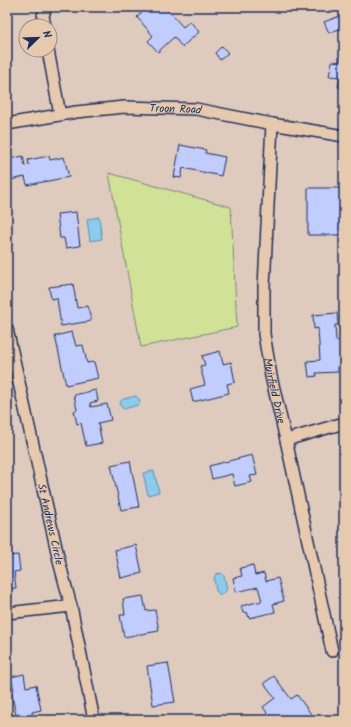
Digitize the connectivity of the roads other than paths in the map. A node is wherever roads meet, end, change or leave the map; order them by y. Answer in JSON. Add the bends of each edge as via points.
{"nodes":[{"id":1,"x":46,"y":7,"type":"edge"},
{"id":2,"x":44,"y":18,"type":"edge"},
{"id":3,"x":49,"y":58,"type":"edge"},
{"id":4,"x":60,"y":115,"type":"junction"},
{"id":5,"x":7,"y":124,"type":"edge"},
{"id":6,"x":272,"y":124,"type":"junction"},
{"id":7,"x":344,"y":136,"type":"edge"},
{"id":8,"x":7,"y":329,"type":"edge"},
{"id":9,"x":344,"y":423,"type":"edge"},
{"id":10,"x":286,"y":440,"type":"junction"},
{"id":11,"x":71,"y":606,"type":"junction"},
{"id":12,"x":7,"y":613,"type":"edge"},
{"id":13,"x":332,"y":651,"type":"dead end"},
{"id":14,"x":94,"y":720,"type":"edge"}],
"edges":[{"from":1,"to":2,"type":"street"},
{"from":3,"to":4,"type":"street"},
{"from":4,"to":5,"type":"street","name":"Troon Road"},
{"from":4,"to":6,"type":"street","name":"Troon Road","via":[[124,107],[196,109]]},
{"from":6,"to":7,"type":"street","name":"Troon Road"},
{"from":6,"to":10,"type":"street","name":"Muirfield Drive","via":[[264,334]]},
{"from":8,"to":11,"type":"street","name":"St Andrews Circle"},
{"from":9,"to":10,"type":"street"},
{"from":10,"to":13,"type":"street","name":"Muirfield Drive"},
{"from":11,"to":12,"type":"street"},
{"from":11,"to":14,"type":"street","name":"St Andrews Circle"}]}
